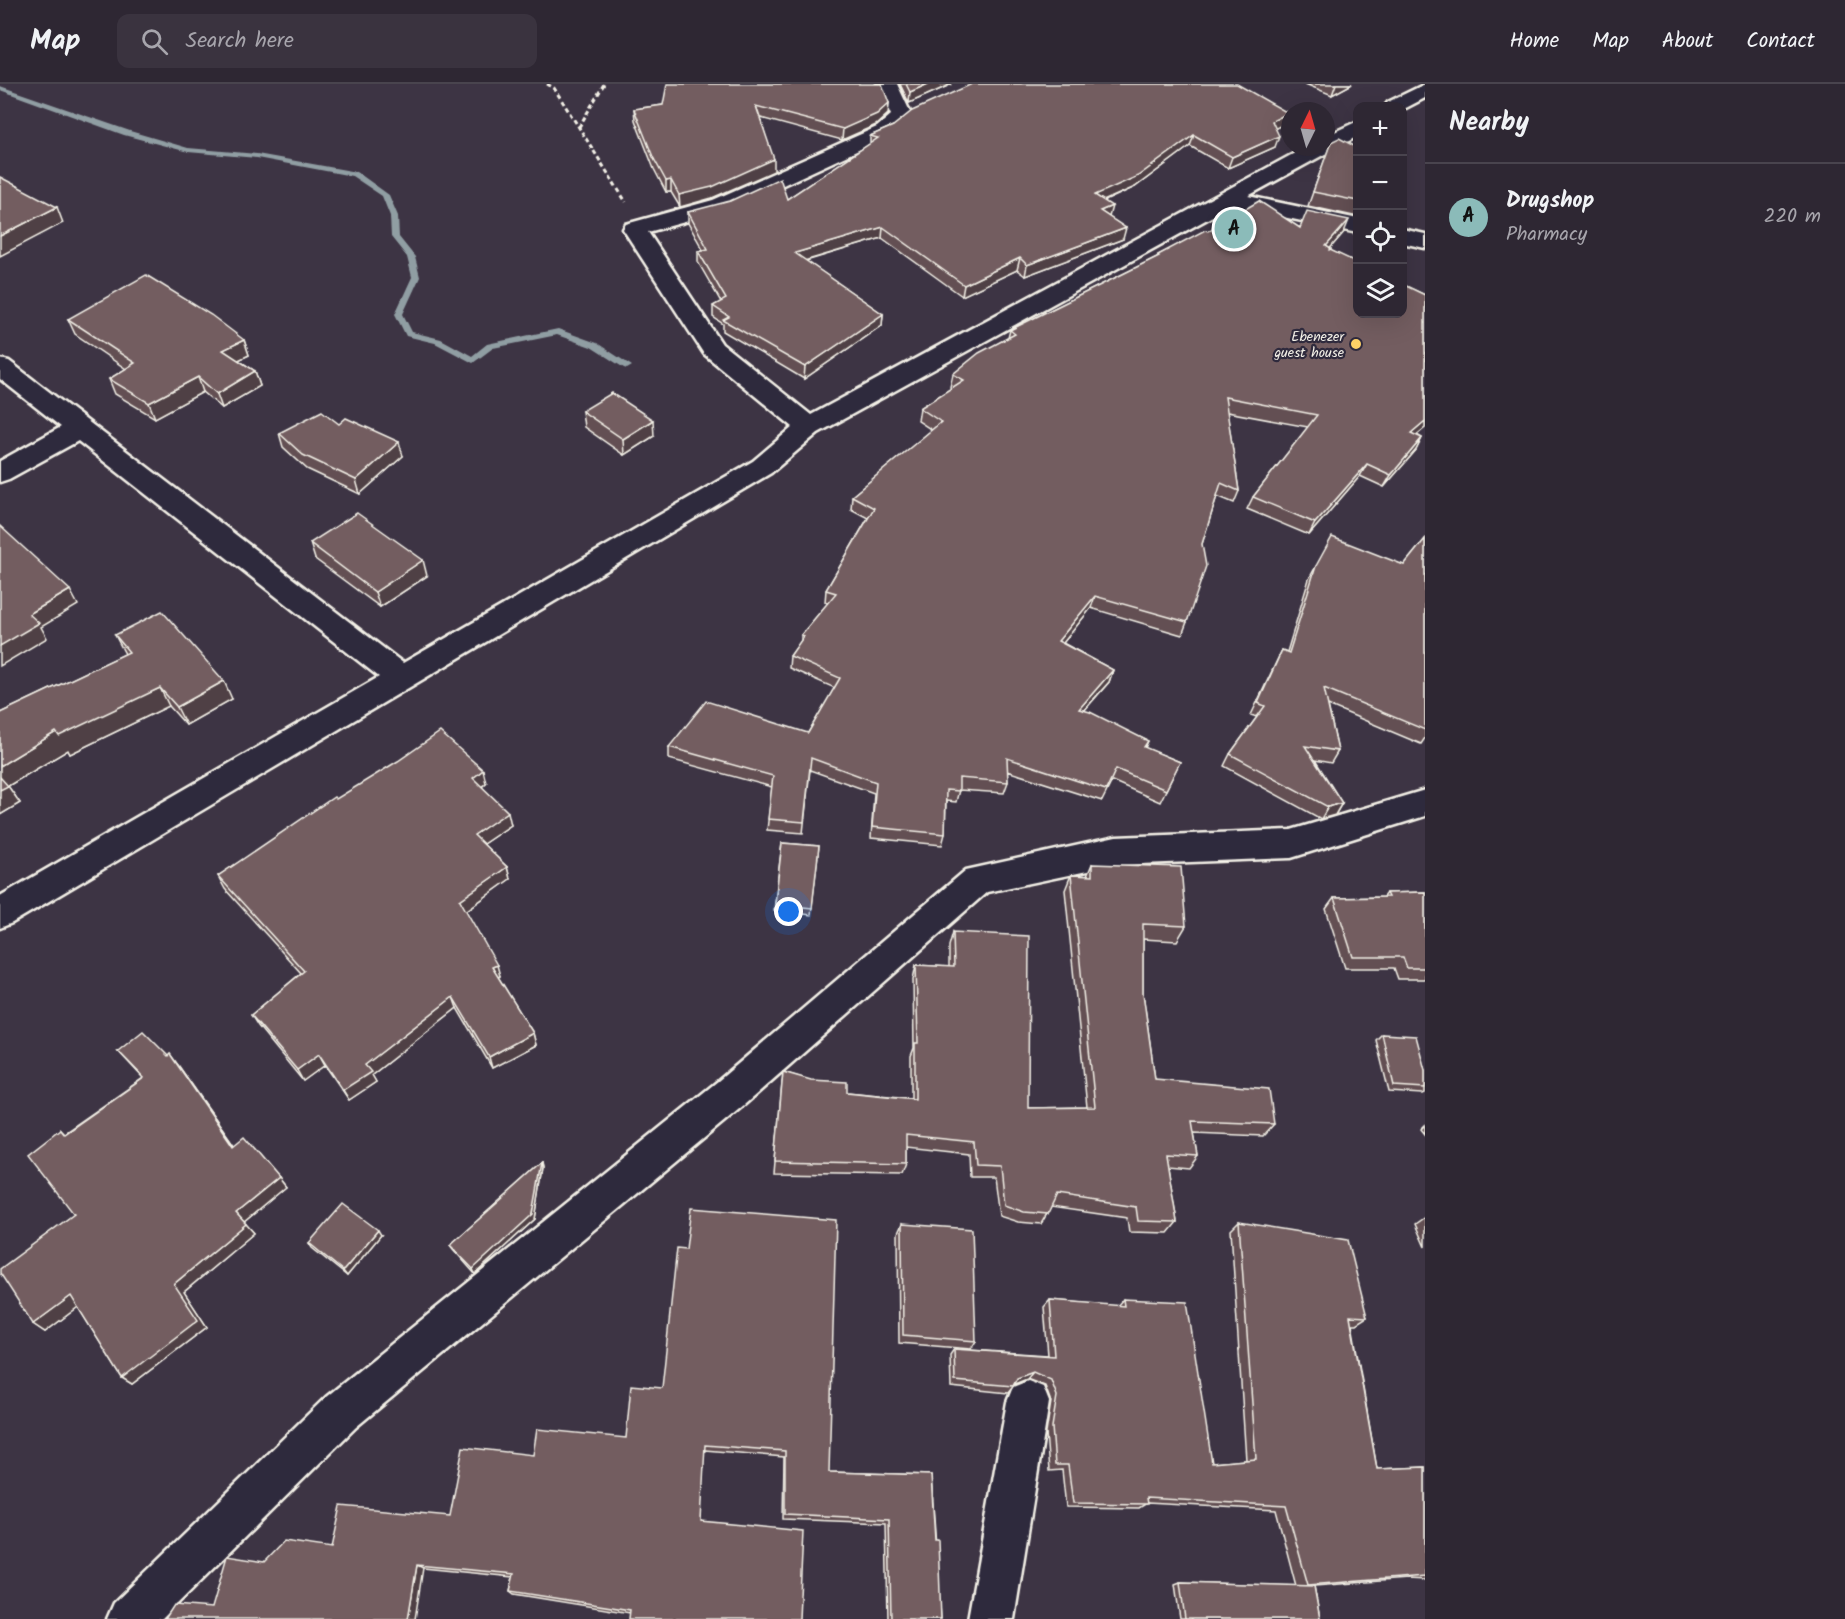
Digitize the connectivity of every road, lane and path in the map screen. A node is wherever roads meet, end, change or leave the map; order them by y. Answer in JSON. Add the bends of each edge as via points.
{"nodes":[{"id":1,"x":548,"y":84,"type":"edge"},
{"id":2,"x":604,"y":84,"type":"edge"},
{"id":3,"x":887,"y":84,"type":"edge"},
{"id":4,"x":1425,"y":90,"type":"edge"},
{"id":5,"x":1402,"y":102,"type":"edge"},
{"id":6,"x":923,"y":107,"type":"edge"},
{"id":7,"x":902,"y":116,"type":"junction"},
{"id":8,"x":579,"y":127,"type":"junction"},
{"id":9,"x":1353,"y":130,"type":"edge"},
{"id":10,"x":1335,"y":140,"type":"edge"},
{"id":11,"x":1306,"y":156,"type":"edge"},
{"id":12,"x":1230,"y":199,"type":"junction"},
{"id":13,"x":1353,"y":225,"type":"edge"},
{"id":14,"x":634,"y":229,"type":"junction"},
{"id":15,"x":1407,"y":237,"type":"edge"},
{"id":16,"x":1425,"y":241,"type":"edge"},
{"id":17,"x":0,"y":367,"type":"edge"},
{"id":18,"x":809,"y":427,"type":"junction"},
{"id":19,"x":80,"y":428,"type":"junction"},
{"id":20,"x":0,"y":473,"type":"edge"},
{"id":21,"x":401,"y":678,"type":"junction"},
{"id":22,"x":1425,"y":802,"type":"edge"},
{"id":23,"x":0,"y":912,"type":"edge"},
{"id":24,"x":1028,"y":1402,"type":"dead end"},
{"id":25,"x":130,"y":1619,"type":"edge"},
{"id":26,"x":991,"y":1619,"type":"edge"}],
"edges":[{"from":1,"to":8,"type":"path"},
{"from":2,"to":8,"type":"path"},
{"from":3,"to":7,"type":"street"},
{"from":4,"to":5,"type":"street"},
{"from":6,"to":7,"type":"street"},
{"from":7,"to":14,"type":"street","via":[[884,131],[721,205]]},
{"from":8,"to":14,"type":"path","via":[[625,196]]},
{"from":9,"to":10,"type":"street"},
{"from":11,"to":12,"type":"street"},
{"from":12,"to":13,"type":"street"},
{"from":12,"to":18,"type":"street"},
{"from":14,"to":18,"type":"street","via":[[713,350]]},
{"from":15,"to":16,"type":"street"},
{"from":17,"to":19,"type":"street"},
{"from":18,"to":21,"type":"street","via":[[762,467]]},
{"from":19,"to":20,"type":"street"},
{"from":19,"to":21,"type":"street"},
{"from":21,"to":23,"type":"street"},
{"from":22,"to":25,"type":"street","via":[[1291,844],[1116,851],[978,880],[731,1093],[341,1412]]},
{"from":24,"to":26,"type":"street"}]}
